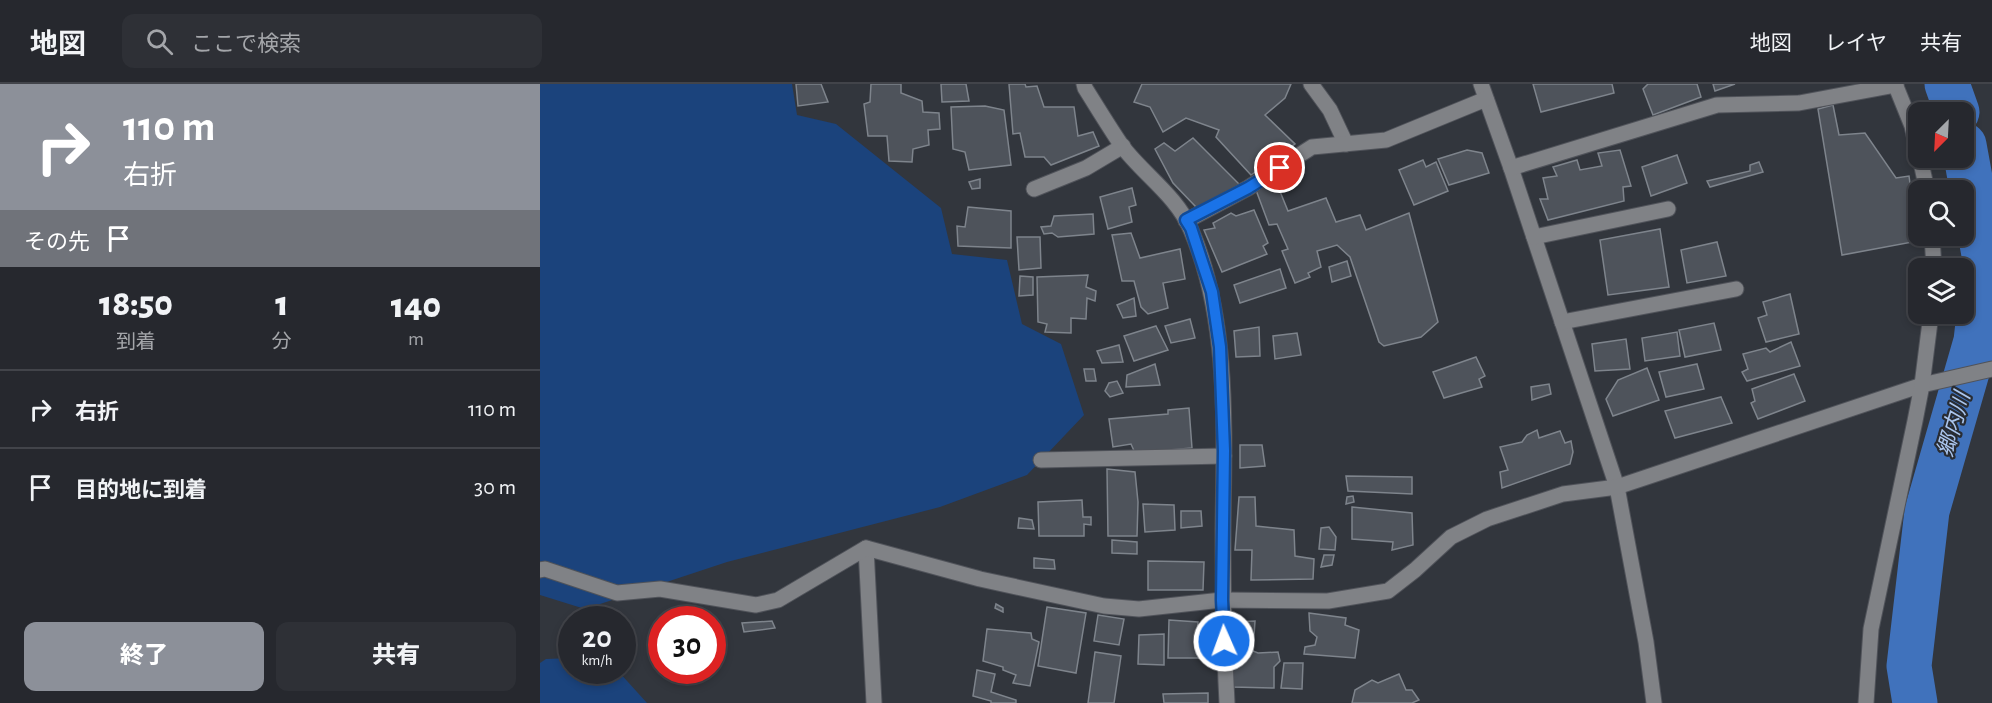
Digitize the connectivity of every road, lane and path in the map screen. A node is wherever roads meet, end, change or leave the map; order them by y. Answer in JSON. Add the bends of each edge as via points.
{"nodes":[{"id":1,"x":1084,"y":84,"type":"edge"},
{"id":2,"x":1311,"y":84,"type":"edge"},
{"id":3,"x":1896,"y":84,"type":"edge"},
{"id":4,"x":1484,"y":91,"type":"edge"},
{"id":5,"x":1908,"y":116,"type":"edge"},
{"id":6,"x":1346,"y":144,"type":"junction"},
{"id":7,"x":1123,"y":146,"type":"junction"},
{"id":8,"x":1511,"y":168,"type":"junction"},
{"id":9,"x":1034,"y":189,"type":"dead end"},
{"id":10,"x":1668,"y":209,"type":"dead end"},
{"id":11,"x":1186,"y":220,"type":"junction"},
{"id":12,"x":1534,"y":237,"type":"junction"},
{"id":13,"x":1736,"y":290,"type":"dead end"},
{"id":14,"x":1562,"y":322,"type":"junction"},
{"id":15,"x":1930,"y":324,"type":"edge"},
{"id":16,"x":1992,"y":369,"type":"edge"},
{"id":17,"x":1922,"y":385,"type":"junction"},
{"id":18,"x":1224,"y":456,"type":"junction"},
{"id":19,"x":1041,"y":460,"type":"dead end"},
{"id":20,"x":1617,"y":487,"type":"junction"},
{"id":21,"x":866,"y":548,"type":"junction"},
{"id":22,"x":540,"y":570,"type":"edge"},
{"id":23,"x":1222,"y":600,"type":"junction"},
{"id":24,"x":874,"y":703,"type":"edge"},
{"id":25,"x":1227,"y":703,"type":"edge"},
{"id":26,"x":1654,"y":703,"type":"edge"},
{"id":27,"x":1866,"y":703,"type":"edge"}],
"edges":[{"from":1,"to":7,"type":"street"},
{"from":2,"to":6,"type":"street","via":[[1330,110]]},
{"from":3,"to":5,"type":"street"},
{"from":3,"to":8,"type":"street","via":[[1799,103],[1718,105]]},
{"from":4,"to":6,"type":"street","via":[[1386,140]]},
{"from":4,"to":8,"type":"street"},
{"from":6,"to":11,"type":"street","via":[[1312,147],[1248,188]]},
{"from":7,"to":9,"type":"street","via":[[1086,168]]},
{"from":7,"to":11,"type":"street"},
{"from":8,"to":12,"type":"street"},
{"from":10,"to":12,"type":"street"},
{"from":11,"to":18,"type":"street","via":[[1212,292],[1220,347]]},
{"from":12,"to":14,"type":"street"},
{"from":13,"to":14,"type":"street"},
{"from":14,"to":20,"type":"street"},
{"from":15,"to":17,"type":"street"},
{"from":16,"to":17,"type":"street"},
{"from":17,"to":20,"type":"street"},
{"from":17,"to":27,"type":"street","via":[[1871,629]]},
{"from":18,"to":19,"type":"street"},
{"from":18,"to":23,"type":"street"},
{"from":20,"to":23,"type":"street","via":[[1563,494],[1487,519],[1451,537],[1388,591],[1328,601]]},
{"from":20,"to":26,"type":"street"},
{"from":21,"to":22,"type":"street","via":[[778,600],[756,605],[660,589],[617,593]]},
{"from":21,"to":23,"type":"street","via":[[980,579],[1104,606],[1139,609]]},
{"from":21,"to":24,"type":"street"},
{"from":23,"to":25,"type":"street"}]}
